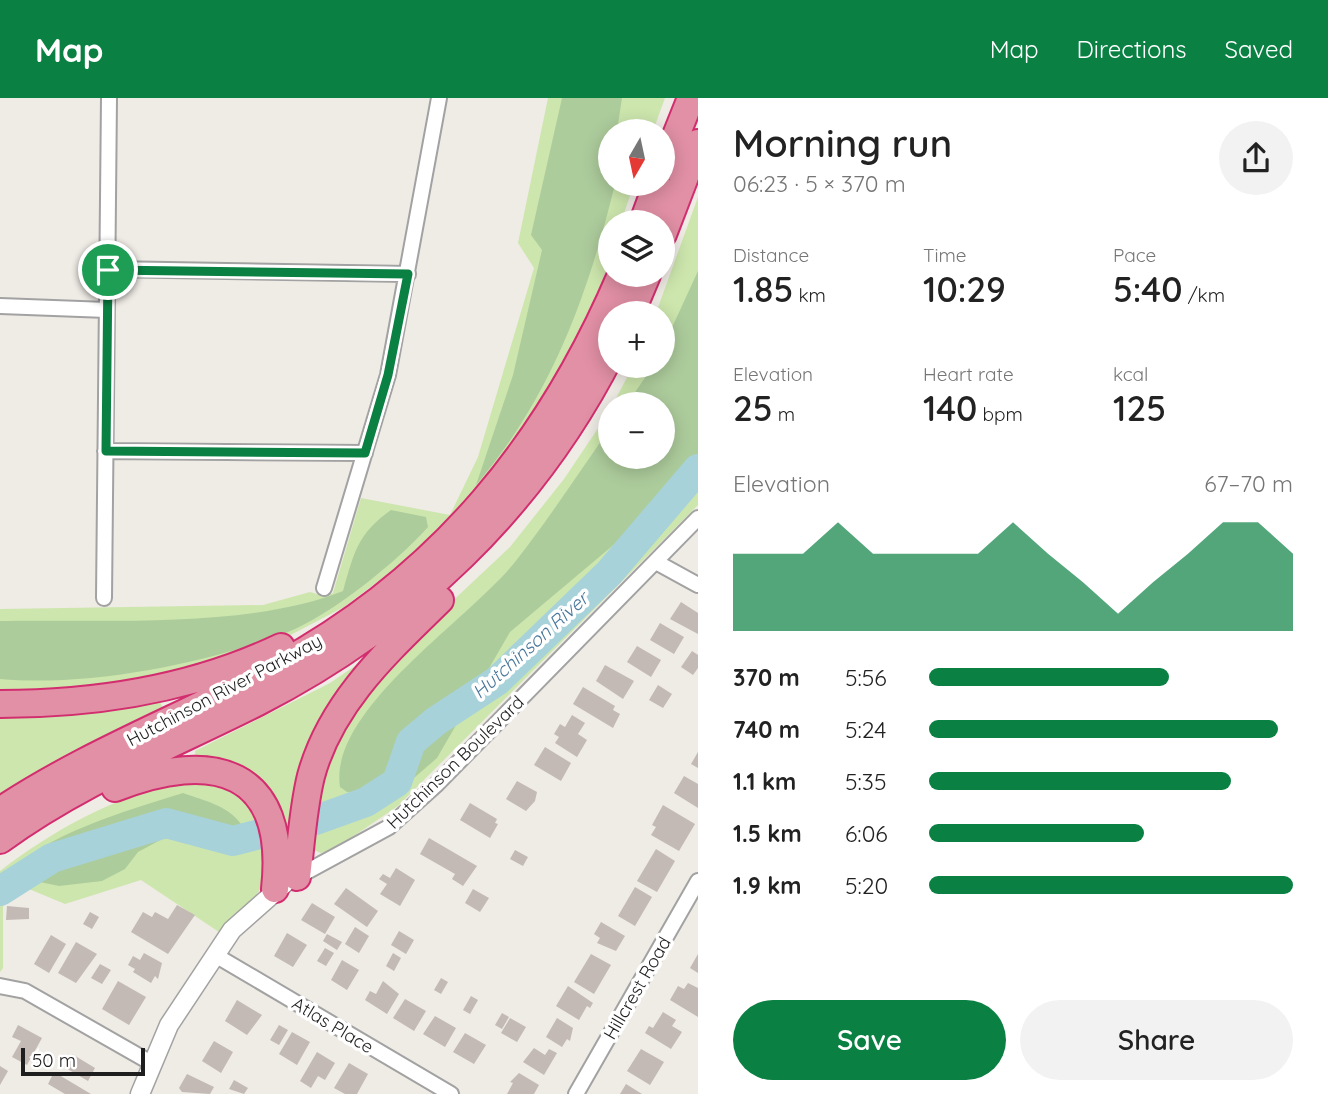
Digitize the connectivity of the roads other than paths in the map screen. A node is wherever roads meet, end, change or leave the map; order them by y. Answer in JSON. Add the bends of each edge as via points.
{"nodes":[{"id":1,"x":109,"y":98,"type":"edge"},
{"id":2,"x":439,"y":98,"type":"edge"},
{"id":3,"x":691,"y":98,"type":"edge"},
{"id":4,"x":676,"y":136,"type":"edge"},
{"id":5,"x":698,"y":143,"type":"edge"},
{"id":6,"x":672,"y":210,"type":"edge"},
{"id":7,"x":108,"y":270,"type":"junction"},
{"id":8,"x":408,"y":274,"type":"junction"},
{"id":9,"x":616,"y":287,"type":"edge"},
{"id":10,"x":0,"y":306,"type":"edge"},
{"id":11,"x":107,"y":310,"type":"junction"},
{"id":12,"x":598,"y":378,"type":"edge"},
{"id":13,"x":106,"y":451,"type":"junction"},
{"id":14,"x":365,"y":453,"type":"junction"},
{"id":15,"x":538,"y":473,"type":"junction"},
{"id":16,"x":698,"y":518,"type":"edge"},
{"id":17,"x":656,"y":562,"type":"junction"},
{"id":18,"x":698,"y":585,"type":"edge"},
{"id":19,"x":324,"y":587,"type":"dead end"},
{"id":20,"x":104,"y":597,"type":"dead end"},
{"id":21,"x":377,"y":601,"type":"junction"},
{"id":22,"x":0,"y":704,"type":"edge"},
{"id":23,"x":0,"y":811,"type":"edge"},
{"id":24,"x":0,"y":840,"type":"edge"},
{"id":25,"x":0,"y":850,"type":"edge"},
{"id":26,"x":698,"y":881,"type":"edge"},
{"id":27,"x":286,"y":883,"type":"junction"},
{"id":28,"x":215,"y":955,"type":"junction"},
{"id":29,"x":0,"y":986,"type":"edge"},
{"id":30,"x":153,"y":1065,"type":"junction"},
{"id":31,"x":139,"y":1094,"type":"edge"},
{"id":32,"x":452,"y":1094,"type":"edge"},
{"id":33,"x":576,"y":1094,"type":"edge"}],
"edges":[{"from":1,"to":7,"type":"street"},
{"from":2,"to":8,"type":"street"},
{"from":3,"to":4,"type":"highway"},
{"from":5,"to":6,"type":"highway"},
{"from":7,"to":8,"type":"street"},
{"from":7,"to":11,"type":"street"},
{"from":8,"to":14,"type":"street","via":[[388,375]]},
{"from":9,"to":21,"type":"highway","name":"Hutchinson River Parkway","via":[[562,396],[513,467],[448,540]]},
{"from":10,"to":11,"type":"street"},
{"from":11,"to":13,"type":"street"},
{"from":12,"to":15,"type":"highway","name":"Hutchinson River Parkway"},
{"from":13,"to":14,"type":"street"},
{"from":13,"to":20,"type":"street"},
{"from":14,"to":19,"type":"street"},
{"from":15,"to":24,"type":"highway","name":"Hutchinson River Parkway","via":[[463,557],[363,640],[262,700],[83,788]]},
{"from":15,"to":27,"type":"highway","via":[[492,548],[378,661],[336,717],[310,780]]},
{"from":16,"to":17,"type":"street","name":"Hutchinson Boulevard"},
{"from":17,"to":18,"type":"street"},
{"from":17,"to":27,"type":"street","name":"Hutchinson Boulevard","via":[[389,827]]},
{"from":21,"to":22,"type":"highway","via":[[274,650],[193,679],[87,701]]},
{"from":21,"to":23,"type":"highway","name":"Hutchinson River Parkway","via":[[278,666],[72,768]]},
{"from":25,"to":27,"type":"highway","via":[[115,788],[164,772],[199,769],[238,781],[267,809]]},
{"from":26,"to":33,"type":"street","name":"Hillcrest Road"},
{"from":27,"to":28,"type":"street","name":"Hutchinson Boulevard","via":[[232,930]]},
{"from":28,"to":30,"type":"street","name":"Hutchinson Boulevard","via":[[170,1025]]},
{"from":28,"to":32,"type":"street","name":"Atlas Place"},
{"from":29,"to":30,"type":"street","via":[[25,991]]},
{"from":30,"to":31,"type":"street","name":"Hutchinson Boulevard"}]}
